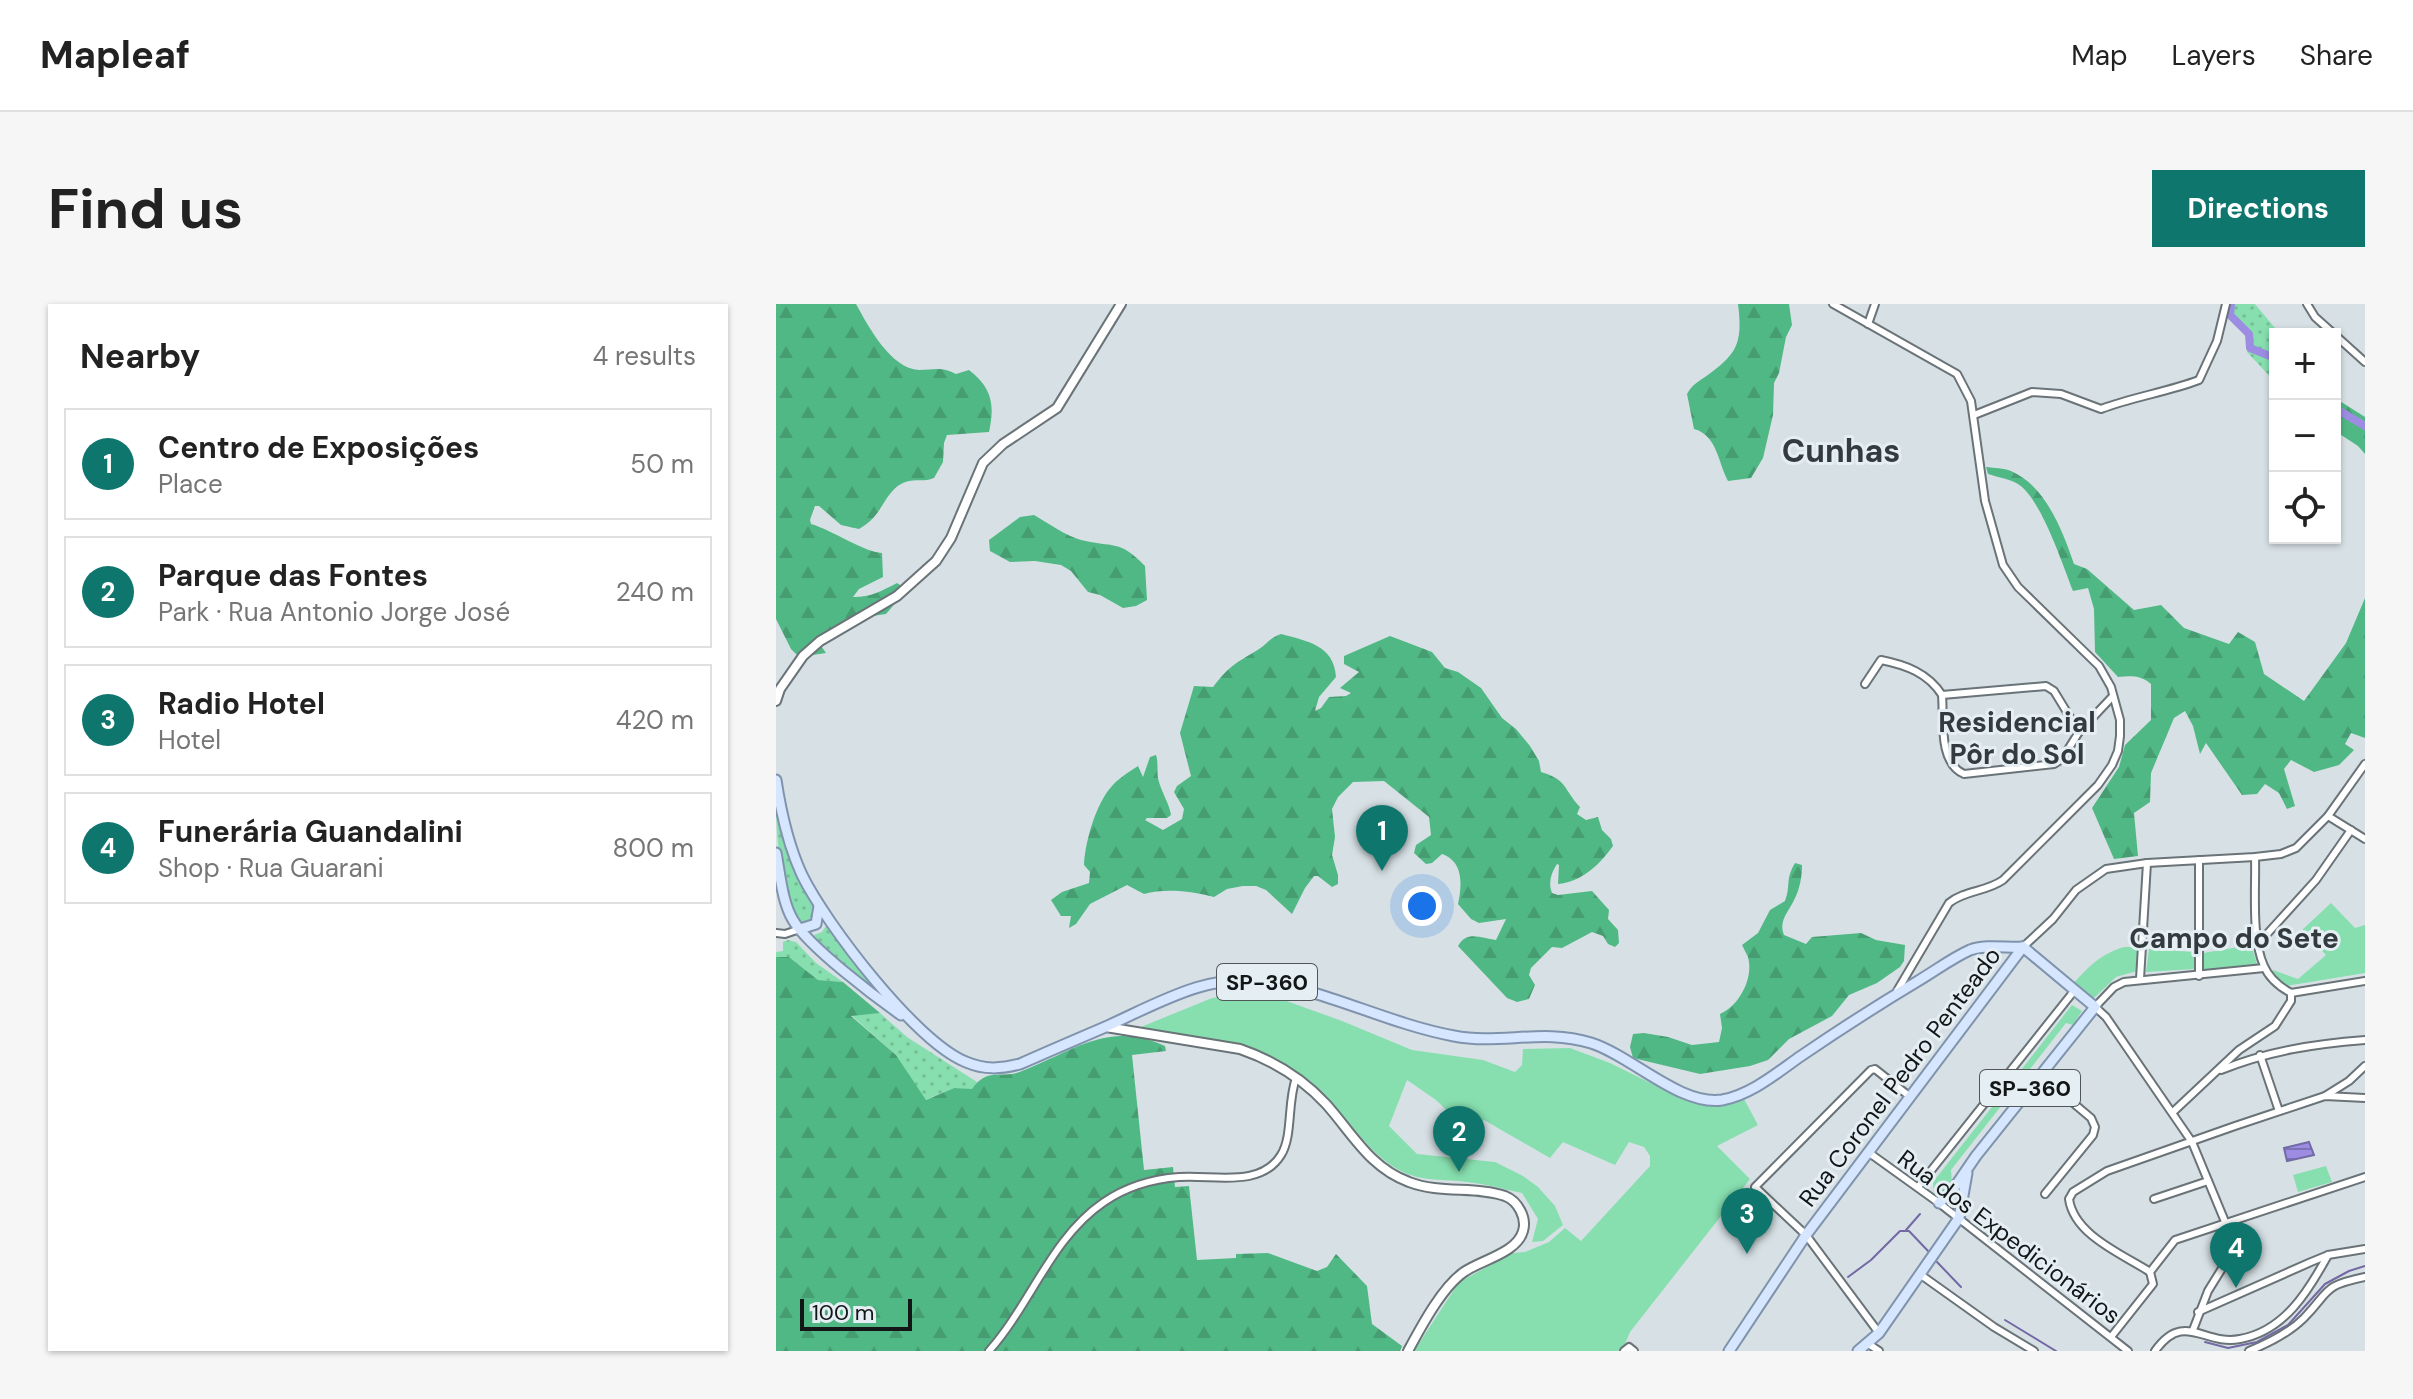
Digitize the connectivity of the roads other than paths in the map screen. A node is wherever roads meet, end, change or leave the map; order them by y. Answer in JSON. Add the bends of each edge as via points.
{"nodes":[{"id":1,"x":1121,"y":304,"type":"edge"},
{"id":2,"x":1833,"y":304,"type":"edge"},
{"id":3,"x":1875,"y":304,"type":"edge"},
{"id":4,"x":2226,"y":304,"type":"edge"},
{"id":5,"x":2307,"y":304,"type":"edge"},
{"id":6,"x":1868,"y":324,"type":"junction"},
{"id":7,"x":2327,"y":328,"type":"edge"},
{"id":8,"x":2341,"y":340,"type":"edge"},
{"id":9,"x":2365,"y":362,"type":"edge"},
{"id":10,"x":1974,"y":415,"type":"junction"},
{"id":11,"x":1865,"y":684,"type":"dead end"},
{"id":12,"x":1942,"y":695,"type":"junction"},
{"id":13,"x":2113,"y":696,"type":"junction"},
{"id":14,"x":776,"y":701,"type":"edge"},
{"id":15,"x":2079,"y":732,"type":"junction"},
{"id":16,"x":2365,"y":764,"type":"edge"},
{"id":17,"x":776,"y":780,"type":"edge"},
{"id":18,"x":2328,"y":816,"type":"junction"},
{"id":19,"x":2351,"y":830,"type":"junction"},
{"id":20,"x":2365,"y":839,"type":"edge"},
{"id":21,"x":776,"y":853,"type":"edge"},
{"id":22,"x":2255,"y":857,"type":"junction"},
{"id":23,"x":2199,"y":860,"type":"junction"},
{"id":24,"x":2147,"y":863,"type":"junction"},
{"id":25,"x":779,"y":869,"type":"junction"},
{"id":26,"x":776,"y":879,"type":"edge"},
{"id":27,"x":819,"y":906,"type":"junction"},
{"id":28,"x":800,"y":929,"type":"junction"},
{"id":29,"x":776,"y":933,"type":"edge"},
{"id":30,"x":2258,"y":944,"type":"junction"},
{"id":31,"x":2023,"y":947,"type":"junction"},
{"id":32,"x":2264,"y":968,"type":"junction"},
{"id":33,"x":2199,"y":976,"type":"junction"},
{"id":34,"x":2140,"y":979,"type":"junction"},
{"id":35,"x":2365,"y":981,"type":"edge"},
{"id":36,"x":2074,"y":991,"type":"junction"},
{"id":37,"x":2291,"y":993,"type":"junction"},
{"id":38,"x":1895,"y":995,"type":"junction"},
{"id":39,"x":2095,"y":1007,"type":"junction"},
{"id":40,"x":1106,"y":1027,"type":"junction"},
{"id":41,"x":923,"y":1031,"type":"junction"},
{"id":42,"x":2365,"y":1040,"type":"edge"},
{"id":43,"x":2260,"y":1055,"type":"junction"},
{"id":44,"x":2365,"y":1066,"type":"edge"},
{"id":45,"x":2217,"y":1071,"type":"junction"},
{"id":46,"x":2040,"y":1075,"type":"junction"},
{"id":47,"x":1296,"y":1078,"type":"junction"},
{"id":48,"x":1909,"y":1096,"type":"junction"},
{"id":49,"x":2325,"y":1096,"type":"junction"},
{"id":50,"x":2365,"y":1098,"type":"edge"},
{"id":51,"x":2279,"y":1111,"type":"junction"},
{"id":52,"x":2173,"y":1112,"type":"junction"},
{"id":53,"x":2192,"y":1142,"type":"junction"},
{"id":54,"x":1868,"y":1152,"type":"junction"},
{"id":55,"x":1967,"y":1169,"type":"junction"},
{"id":56,"x":2365,"y":1177,"type":"edge"},
{"id":57,"x":2208,"y":1181,"type":"junction"},
{"id":58,"x":1918,"y":1187,"type":"junction"},
{"id":59,"x":2045,"y":1194,"type":"dead end"},
{"id":60,"x":2154,"y":1199,"type":"dead end"},
{"id":61,"x":1939,"y":1203,"type":"junction"},
{"id":62,"x":1959,"y":1218,"type":"junction"},
{"id":63,"x":2226,"y":1224,"type":"junction"},
{"id":64,"x":1806,"y":1235,"type":"junction"},
{"id":65,"x":2365,"y":1249,"type":"edge"},
{"id":66,"x":2328,"y":1255,"type":"junction"},
{"id":67,"x":2150,"y":1272,"type":"junction"},
{"id":68,"x":1921,"y":1275,"type":"junction"},
{"id":69,"x":2365,"y":1277,"type":"edge"},
{"id":70,"x":2198,"y":1312,"type":"junction"},
{"id":71,"x":2193,"y":1330,"type":"junction"},
{"id":72,"x":1879,"y":1333,"type":"junction"},
{"id":73,"x":2260,"y":1333,"type":"junction"},
{"id":74,"x":2111,"y":1337,"type":"junction"},
{"id":75,"x":2272,"y":1340,"type":"junction"},
{"id":76,"x":1867,"y":1343,"type":"junction"},
{"id":77,"x":1634,"y":1350,"type":"edge"},
{"id":78,"x":989,"y":1351,"type":"edge"},
{"id":79,"x":1408,"y":1351,"type":"edge"},
{"id":80,"x":1624,"y":1351,"type":"edge"},
{"id":81,"x":1729,"y":1351,"type":"edge"},
{"id":82,"x":1858,"y":1351,"type":"edge"},
{"id":83,"x":1879,"y":1351,"type":"edge"},
{"id":84,"x":2034,"y":1351,"type":"edge"},
{"id":85,"x":2128,"y":1351,"type":"edge"},
{"id":86,"x":2155,"y":1351,"type":"edge"},
{"id":87,"x":2249,"y":1351,"type":"edge"}],
"edges":[{"from":1,"to":14,"type":"street","via":[[1057,408],[983,463],[936,561],[897,596],[820,641]]},
{"from":2,"to":6,"type":"street"},
{"from":3,"to":6,"type":"street"},
{"from":4,"to":10,"type":"street","via":[[2199,380],[2101,409],[2061,394],[2032,392]]},
{"from":5,"to":7,"type":"street"},
{"from":6,"to":10,"type":"street","via":[[1957,374]]},
{"from":8,"to":9,"type":"street"},
{"from":10,"to":13,"type":"street","via":[[1985,501],[2003,565],[2018,587],[2099,666]]},
{"from":11,"to":12,"type":"street","via":[[1881,660],[1909,666]]},
{"from":12,"to":15,"type":"street","via":[[2046,686]]},
{"from":12,"to":15,"type":"street","via":[[1947,756],[1964,774],[2054,764]]},
{"from":13,"to":15,"type":"street"},
{"from":13,"to":38,"type":"street","via":[[2120,720],[2118,751],[2098,785],[2003,880],[1949,903]]},
{"from":16,"to":18,"type":"street"},
{"from":17,"to":27,"type":"main road","number":"SP-360","via":[[789,841]]},
{"from":18,"to":19,"type":"street"},
{"from":18,"to":22,"type":"street","via":[[2296,848]]},
{"from":19,"to":20,"type":"street"},
{"from":19,"to":30,"type":"street","via":[[2316,880]]},
{"from":21,"to":25,"type":"main road","number":"SP-360"},
{"from":22,"to":23,"type":"street"},
{"from":22,"to":30,"type":"street"},
{"from":23,"to":24,"type":"street"},
{"from":23,"to":33,"type":"street"},
{"from":24,"to":31,"type":"street","via":[[2096,874]]},
{"from":24,"to":34,"type":"street"},
{"from":25,"to":26,"type":"street"},
{"from":25,"to":28,"type":"main road","number":"SP-360","via":[[789,912]]},
{"from":27,"to":28,"type":"main road","via":[[816,924]]},
{"from":27,"to":41,"type":"main road","number":"SP-360","via":[[889,997]]},
{"from":28,"to":29,"type":"street"},
{"from":28,"to":41,"type":"main road","number":"SP-360"},
{"from":30,"to":32,"type":"street"},
{"from":31,"to":36,"type":"main road"},
{"from":31,"to":38,"type":"main road","number":"SP-360","via":[[1972,949]]},
{"from":31,"to":48,"type":"main road","name":"Rua Coronel Pedro Penteado"},
{"from":32,"to":33,"type":"street"},
{"from":32,"to":37,"type":"street"},
{"from":33,"to":34,"type":"street"},
{"from":34,"to":39,"type":"street","via":[[2114,987]]},
{"from":35,"to":37,"type":"street"},
{"from":36,"to":39,"type":"main road"},
{"from":36,"to":58,"type":"street"},
{"from":37,"to":45,"type":"street","via":[[2275,1026]]},
{"from":38,"to":40,"type":"main road","number":"SP-360","via":[[1762,1083],[1722,1100],[1682,1092],[1580,1040],[1545,1035],[1459,1037],[1260,981],[1203,985]]},
{"from":39,"to":46,"type":"main road","number":"SP-360"},
{"from":39,"to":52,"type":"street"},
{"from":40,"to":41,"type":"main road","number":"SP-360","via":[[1020,1064],[990,1069],[956,1058]]},
{"from":40,"to":47,"type":"street","via":[[1240,1049]]},
{"from":42,"to":43,"type":"street"},
{"from":43,"to":45,"type":"street"},
{"from":43,"to":51,"type":"street"},
{"from":44,"to":49,"type":"street"},
{"from":45,"to":52,"type":"street"},
{"from":46,"to":55,"type":"main road","number":"SP-360"},
{"from":46,"to":59,"type":"street","via":[[2095,1127]]},
{"from":47,"to":78,"type":"street","via":[[1286,1143],[1274,1165],[1253,1175],[1144,1183],[1102,1203],[1060,1246]]},
{"from":47,"to":79,"type":"street","via":[[1328,1106],[1362,1151],[1390,1173],[1432,1189],[1505,1196],[1522,1214],[1520,1239],[1456,1278]]},
{"from":48,"to":54,"type":"main road","name":"Rua Coronel Pedro Penteado"},
{"from":48,"to":64,"type":"street","via":[[1875,1069],[1869,1071],[1757,1183],[1756,1189]]},
{"from":49,"to":50,"type":"street"},
{"from":49,"to":51,"type":"street"},
{"from":51,"to":53,"type":"street"},
{"from":52,"to":53,"type":"street"},
{"from":53,"to":57,"type":"street"},
{"from":53,"to":67,"type":"street","via":[[2107,1171],[2069,1199],[2083,1227]]},
{"from":54,"to":58,"type":"street","name":"Rua dos Expedicionários"},
{"from":54,"to":64,"type":"main road","name":"Rua Coronel Pedro Penteado"},
{"from":55,"to":61,"type":"main road"},
{"from":55,"to":62,"type":"main road","number":"SP-360"},
{"from":56,"to":63,"type":"street"},
{"from":57,"to":60,"type":"street"},
{"from":57,"to":63,"type":"street"},
{"from":58,"to":61,"type":"street","name":"Rua dos Expedicionários"},
{"from":61,"to":62,"type":"street","name":"Rua dos Expedicionários"},
{"from":62,"to":68,"type":"main road","number":"SP-360"},
{"from":62,"to":74,"type":"street","name":"Rua dos Expedicionários"},
{"from":63,"to":67,"type":"street","via":[[2175,1240]]},
{"from":63,"to":70,"type":"street","via":[[2226,1262]]},
{"from":64,"to":72,"type":"street"},
{"from":64,"to":81,"type":"main road","name":"Rua Coronel Pedro Penteado"},
{"from":65,"to":66,"type":"street"},
{"from":66,"to":70,"type":"street"},
{"from":66,"to":73,"type":"street","via":[[2292,1311]]},
{"from":67,"to":74,"type":"street","via":[[2153,1284]]},
{"from":68,"to":72,"type":"main road","number":"SP-360"},
{"from":68,"to":84,"type":"street"},
{"from":69,"to":75,"type":"street","via":[[2331,1287],[2304,1317]]},
{"from":70,"to":71,"type":"street"},
{"from":71,"to":73,"type":"street","via":[[2229,1340]]},
{"from":71,"to":86,"type":"street","via":[[2168,1336]]},
{"from":72,"to":76,"type":"main road","number":"SP-360"},
{"from":73,"to":75,"type":"street"},
{"from":74,"to":85,"type":"street","name":"Rua dos Expedicionários"},
{"from":75,"to":87,"type":"street"},
{"from":76,"to":82,"type":"main road","number":"SP-360"},
{"from":76,"to":83,"type":"street"},
{"from":77,"to":80,"type":"street"}]}
